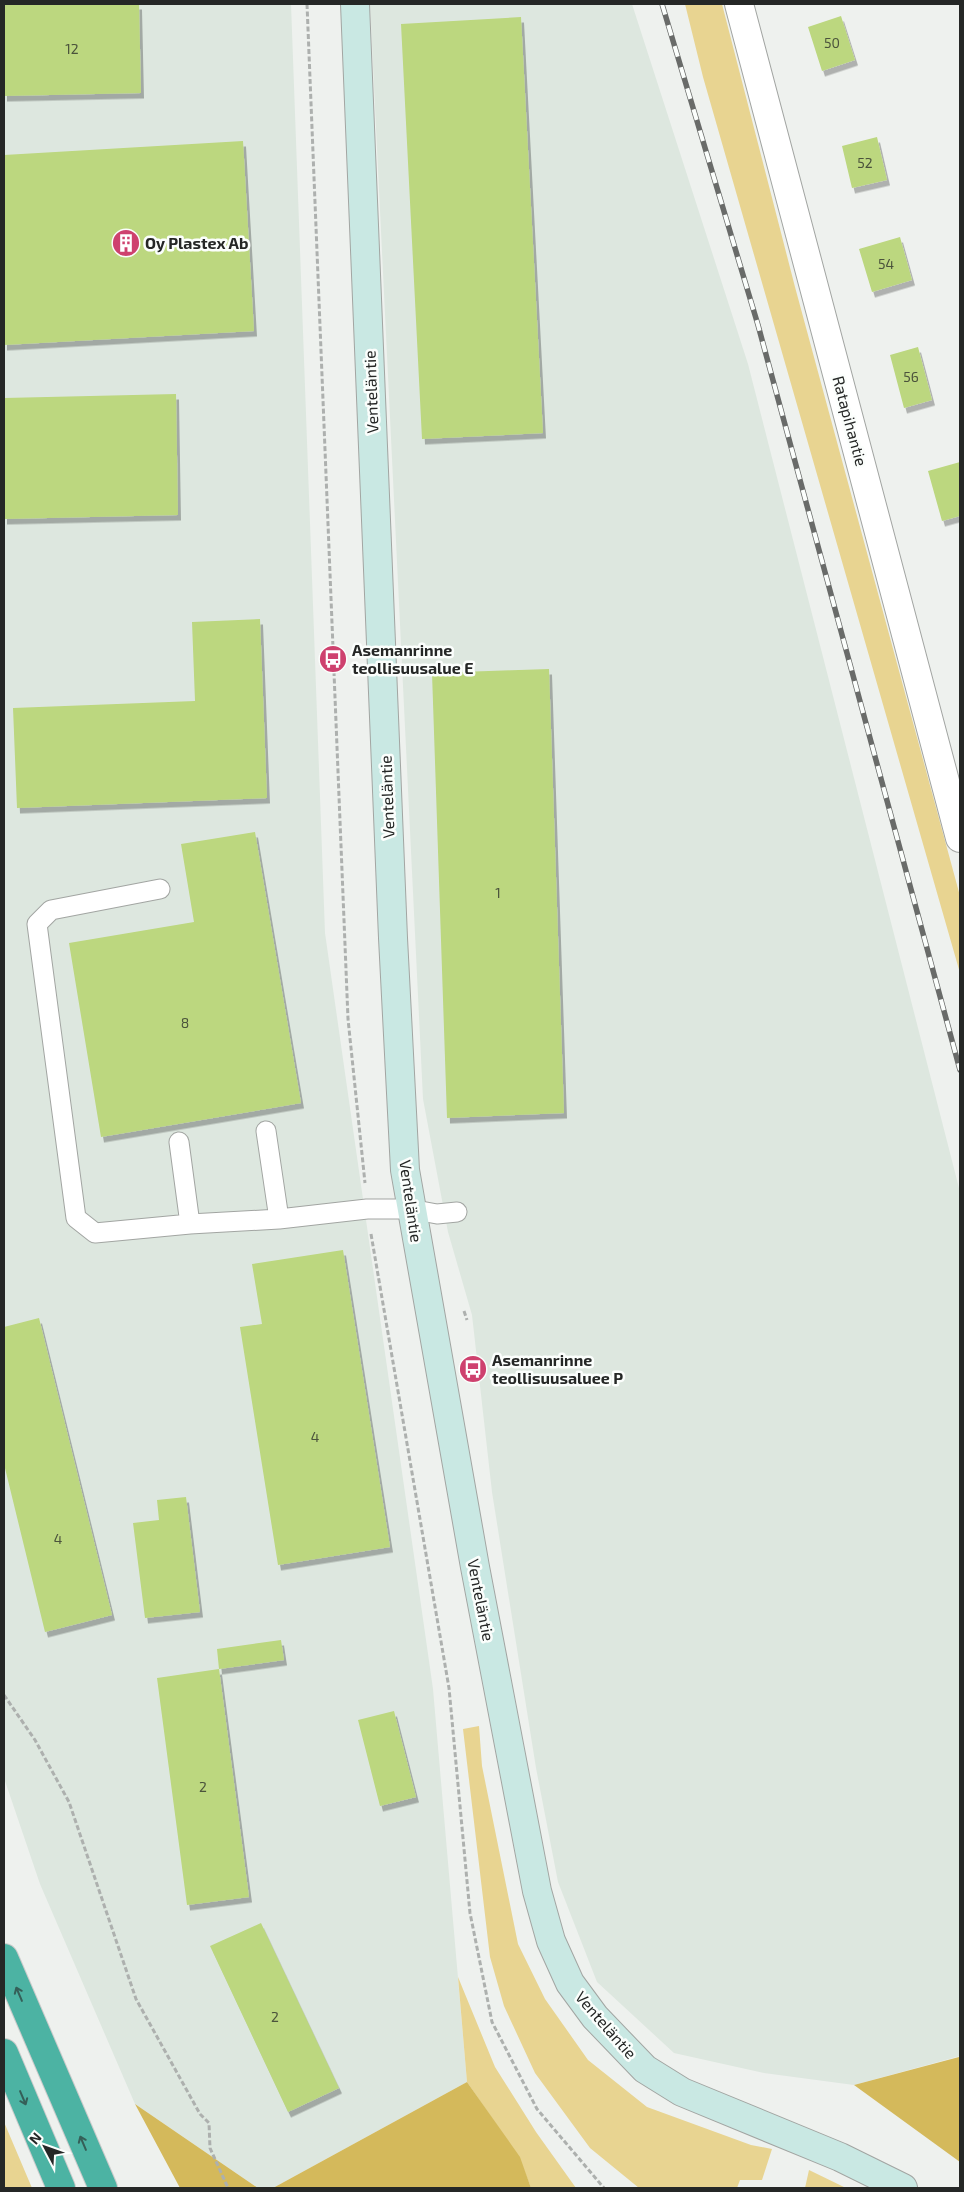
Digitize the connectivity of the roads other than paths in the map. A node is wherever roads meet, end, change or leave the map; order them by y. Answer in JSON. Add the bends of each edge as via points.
{"nodes":[{"id":1,"x":355,"y":4,"type":"edge"},
{"id":2,"x":739,"y":4,"type":"edge"},
{"id":3,"x":960,"y":838,"type":"edge"},
{"id":4,"x":160,"y":889,"type":"dead end"},
{"id":5,"x":266,"y":1131,"type":"dead end"},
{"id":6,"x":179,"y":1142,"type":"dead end"},
{"id":7,"x":410,"y":1208,"type":"junction"},
{"id":8,"x":456,"y":1212,"type":"dead end"},
{"id":9,"x":279,"y":1219,"type":"junction"},
{"id":10,"x":190,"y":1224,"type":"junction"},
{"id":11,"x":4,"y":1958,"type":"edge"},
{"id":12,"x":4,"y":2053,"type":"edge"},
{"id":13,"x":61,"y":2188,"type":"edge"},
{"id":14,"x":103,"y":2188,"type":"edge"},
{"id":15,"x":903,"y":2188,"type":"edge"}],
"edges":[{"from":1,"to":7,"type":"street","name":"Venteläntie","via":[[393,938],[405,1170]]},
{"from":2,"to":3,"type":"street","name":"Ratapihantie"},
{"from":4,"to":10,"type":"lane","via":[[50,910],[37,924],[76,1218],[95,1234]]},
{"from":5,"to":9,"type":"lane"},
{"from":6,"to":10,"type":"lane"},
{"from":7,"to":8,"type":"lane","via":[[437,1214]]},
{"from":7,"to":9,"type":"lane","via":[[367,1209]]},
{"from":7,"to":15,"type":"street","name":"Venteläntie","via":[[536,1891],[551,1941],[570,1983],[595,2017],[645,2069],[682,2092],[840,2156]]},
{"from":9,"to":10,"type":"lane"},
{"from":14,"to":11,"type":"highway","one_way":true},
{"from":12,"to":13,"type":"highway","one_way":true}]}
